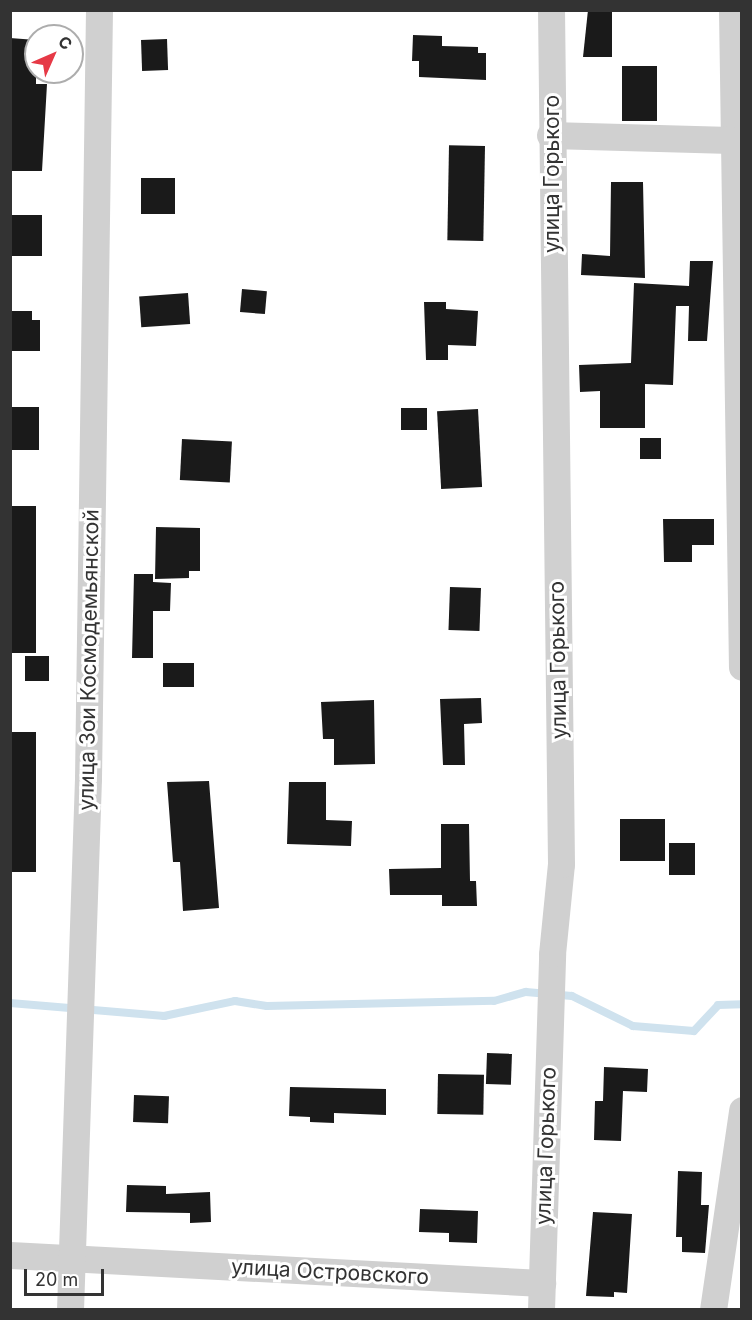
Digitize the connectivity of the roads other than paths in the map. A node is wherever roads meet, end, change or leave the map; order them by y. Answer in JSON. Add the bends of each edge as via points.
{"nodes":[{"id":1,"x":99,"y":10,"type":"edge"},
{"id":2,"x":551,"y":10,"type":"edge"},
{"id":3,"x":732,"y":10,"type":"edge"},
{"id":4,"x":550,"y":135,"type":"junction"},
{"id":5,"x":731,"y":140,"type":"junction"},
{"id":6,"x":741,"y":667,"type":"edge"},
{"id":7,"x":741,"y":1110,"type":"edge"},
{"id":8,"x":10,"y":1255,"type":"edge"},
{"id":9,"x":72,"y":1259,"type":"junction"},
{"id":10,"x":541,"y":1296,"type":"edge"},
{"id":11,"x":70,"y":1310,"type":"edge"},
{"id":12,"x":713,"y":1310,"type":"edge"}],
"edges":[{"from":1,"to":9,"type":"street","name":"улица Зои Космодемьянской","via":[[88,778]]},
{"from":2,"to":4,"type":"street","name":"улица Горького"},
{"from":3,"to":5,"type":"street"},
{"from":4,"to":5,"type":"street"},
{"from":4,"to":10,"type":"street","name":"улица Горького","via":[[561,864],[552,954]]},
{"from":5,"to":6,"type":"street"},
{"from":7,"to":12,"type":"street"},
{"from":8,"to":9,"type":"street","name":"улица Островского"},
{"from":9,"to":10,"type":"street","name":"улица Островского"},
{"from":9,"to":11,"type":"street","name":"улица Зои Космодемьянской"}]}
